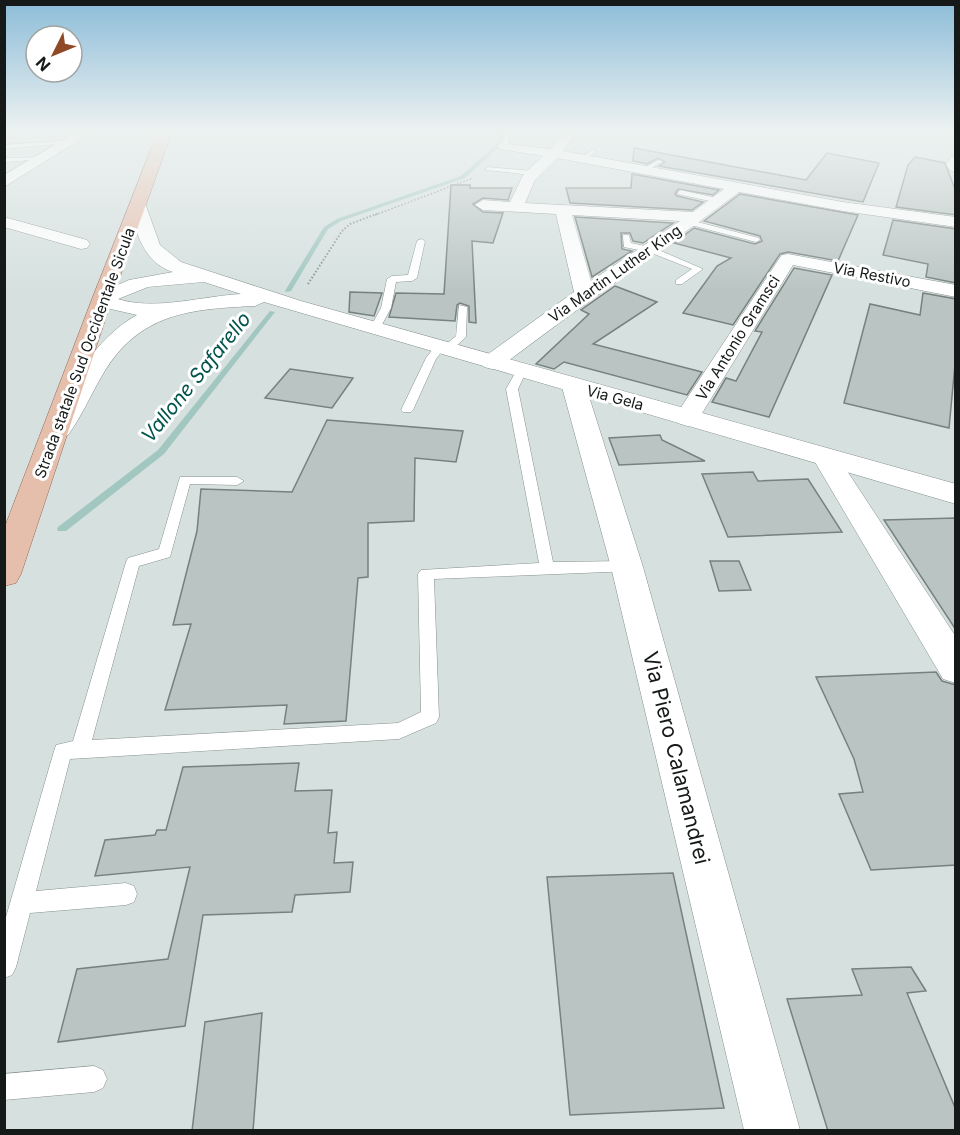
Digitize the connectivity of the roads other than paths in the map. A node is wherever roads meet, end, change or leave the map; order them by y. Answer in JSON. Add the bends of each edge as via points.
{"nodes":[{"id":1,"x":146,"y":185,"type":"edge"},
{"id":2,"x":526,"y":185,"type":"edge"},
{"id":3,"x":732,"y":185,"type":"edge"},
{"id":4,"x":738,"y":186,"type":"junction"},
{"id":5,"x":680,"y":192,"type":"dead end"},
{"id":6,"x":483,"y":205,"type":"dead end"},
{"id":7,"x":138,"y":206,"type":"junction"},
{"id":8,"x":516,"y":206,"type":"junction"},
{"id":9,"x":562,"y":209,"type":"junction"},
{"id":10,"x":704,"y":215,"type":"junction"},
{"id":11,"x":4,"y":222,"type":"edge"},
{"id":12,"x":956,"y":222,"type":"edge"},
{"id":13,"x":626,"y":237,"type":"dead end"},
{"id":14,"x":756,"y":240,"type":"dead end"},
{"id":15,"x":421,"y":241,"type":"dead end"},
{"id":16,"x":81,"y":244,"type":"dead end"},
{"id":17,"x":651,"y":250,"type":"junction"},
{"id":18,"x":788,"y":259,"type":"joint"},
{"id":19,"x":214,"y":279,"type":"junction"},
{"id":20,"x":679,"y":282,"type":"dead end"},
{"id":21,"x":956,"y":291,"type":"edge"},
{"id":22,"x":584,"y":294,"type":"junction"},
{"id":23,"x":102,"y":299,"type":"junction"},
{"id":24,"x":284,"y":302,"type":"junction"},
{"id":25,"x":176,"y":307,"type":"junction"},
{"id":26,"x":462,"y":307,"type":"dead end"},
{"id":27,"x":375,"y":328,"type":"junction"},
{"id":28,"x":444,"y":348,"type":"junction"},
{"id":29,"x":492,"y":362,"type":"junction"},
{"id":30,"x":522,"y":370,"type":"junction"},
{"id":31,"x":574,"y":387,"type":"junction"},
{"id":32,"x":407,"y":410,"type":"dead end"},
{"id":33,"x":687,"y":418,"type":"junction"},
{"id":34,"x":53,"y":439,"type":"junction"},
{"id":35,"x":825,"y":457,"type":"junction"},
{"id":36,"x":237,"y":481,"type":"dead end"},
{"id":37,"x":956,"y":494,"type":"edge"},
{"id":38,"x":627,"y":567,"type":"junction"},
{"id":39,"x":547,"y":568,"type":"junction"},
{"id":40,"x":4,"y":574,"type":"edge"},
{"id":41,"x":956,"y":668,"type":"edge"},
{"id":42,"x":80,"y":749,"type":"junction"},
{"id":43,"x":126,"y":894,"type":"dead end"},
{"id":44,"x":22,"y":903,"type":"junction"},
{"id":45,"x":4,"y":967,"type":"edge"},
{"id":46,"x":94,"y":1079,"type":"dead end"},
{"id":47,"x":4,"y":1087,"type":"edge"},
{"id":48,"x":772,"y":1131,"type":"edge"}],
"edges":[{"from":1,"to":7,"type":"main road","name":"Strada statale Sud Occidentale Sicula"},
{"from":2,"to":8,"type":"street"},
{"from":3,"to":4,"type":"street"},
{"from":4,"to":10,"type":"street","name":"Via Martin Luther King"},
{"from":4,"to":12,"type":"street","via":[[844,207]]},
{"from":5,"to":10,"type":"lane"},
{"from":6,"to":8,"type":"street"},
{"from":7,"to":19,"type":"main road","name":"Via Gela","via":[[146,240],[158,258]]},
{"from":7,"to":23,"type":"main road","name":"Strada statale Sud Occidentale Sicula"},
{"from":8,"to":9,"type":"street"},
{"from":9,"to":10,"type":"street"},
{"from":9,"to":22,"type":"street"},
{"from":10,"to":14,"type":"lane"},
{"from":10,"to":17,"type":"street","name":"Via Martin Luther King"},
{"from":11,"to":16,"type":"street"},
{"from":13,"to":17,"type":"lane","via":[[627,245]]},
{"from":15,"to":27,"type":"lane","via":[[412,278],[392,279],[386,308]]},
{"from":17,"to":20,"type":"lane","via":[[699,269]]},
{"from":17,"to":22,"type":"street","name":"Via Martin Luther King"},
{"from":18,"to":21,"type":"street","name":"Via Restivo"},
{"from":18,"to":33,"type":"street","name":"Via Antonio Gramsci"},
{"from":19,"to":23,"type":"main road","via":[[159,279],[135,284]]},
{"from":19,"to":24,"type":"main road","name":"Via Gela"},
{"from":22,"to":29,"type":"street","name":"Via Martin Luther King"},
{"from":23,"to":25,"type":"main road","via":[[129,308]]},
{"from":23,"to":34,"type":"main road","name":"Strada statale Sud Occidentale Sicula"},
{"from":24,"to":25,"type":"main road","via":[[207,302]]},
{"from":24,"to":27,"type":"main road","name":"Via Gela"},
{"from":25,"to":34,"type":"main road","via":[[146,319],[114,342]]},
{"from":26,"to":28,"type":"lane","via":[[461,337]]},
{"from":27,"to":28,"type":"main road","name":"Via Gela"},
{"from":28,"to":29,"type":"main road","name":"Via Gela"},
{"from":28,"to":32,"type":"lane","via":[[431,358]]},
{"from":29,"to":30,"type":"main road","name":"Via Gela"},
{"from":30,"to":31,"type":"main road","name":"Via Gela"},
{"from":30,"to":39,"type":"lane","via":[[512,389]]},
{"from":31,"to":33,"type":"main road","name":"Via Gela"},
{"from":31,"to":38,"type":"street","name":"Via Piero Calamandrei"},
{"from":33,"to":35,"type":"main road","name":"Via Gela"},
{"from":34,"to":40,"type":"main road","name":"Strada statale Sud Occidentale Sicula"},
{"from":35,"to":37,"type":"main road","name":"Via Gela"},
{"from":35,"to":41,"type":"street"},
{"from":36,"to":42,"type":"lane","via":[[185,480],[165,553],[133,562]]},
{"from":38,"to":39,"type":"lane"},
{"from":38,"to":48,"type":"street","name":"Via Piero Calamandrei"},
{"from":39,"to":42,"type":"lane","via":[[426,574],[430,717],[399,731]]},
{"from":42,"to":44,"type":"lane","via":[[63,751]]},
{"from":43,"to":44,"type":"lane"},
{"from":44,"to":45,"type":"lane"},
{"from":46,"to":47,"type":"lane"}]}
